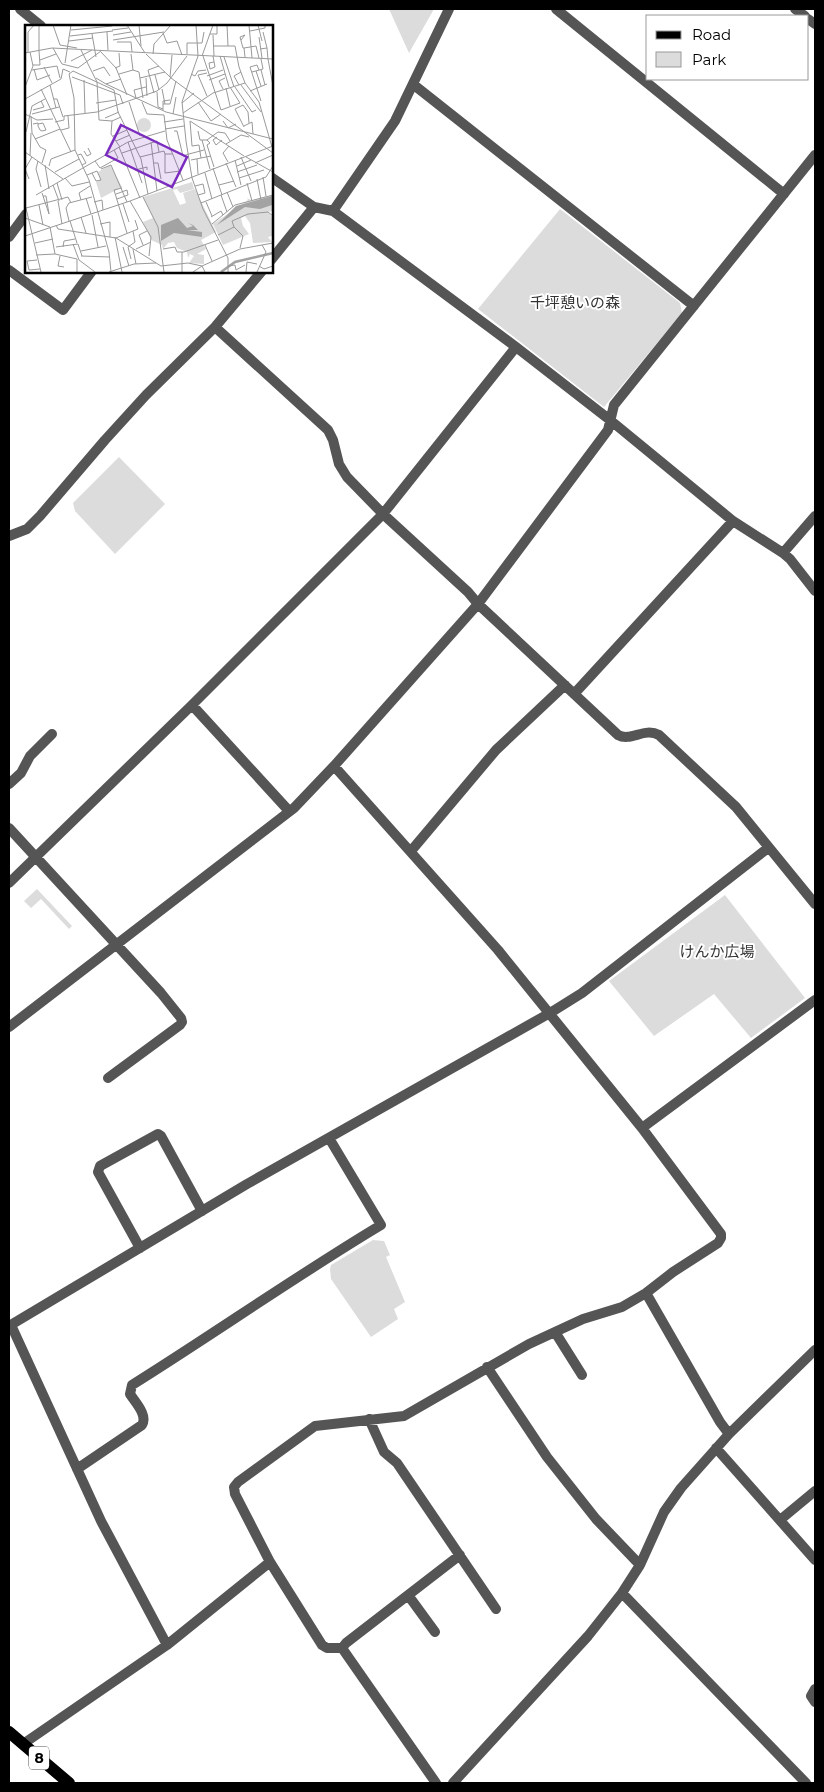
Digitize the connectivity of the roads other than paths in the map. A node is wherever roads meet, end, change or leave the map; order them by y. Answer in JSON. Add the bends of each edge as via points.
{"nodes":[{"id":1,"x":20,"y":9,"type":"edge"},
{"id":2,"x":449,"y":9,"type":"edge"},
{"id":3,"x":556,"y":9,"type":"edge"},
{"id":4,"x":40,"y":25,"type":"edge"},
{"id":5,"x":414,"y":85,"type":"junction"},
{"id":6,"x":815,"y":155,"type":"edge"},
{"id":7,"x":272,"y":178,"type":"edge"},
{"id":8,"x":784,"y":194,"type":"junction"},
{"id":9,"x":314,"y":207,"type":"junction"},
{"id":10,"x":333,"y":211,"type":"junction"},
{"id":11,"x":25,"y":215,"type":"edge"},
{"id":12,"x":9,"y":237,"type":"edge"},
{"id":13,"x":272,"y":259,"type":"edge"},
{"id":14,"x":9,"y":270,"type":"edge"},
{"id":15,"x":91,"y":272,"type":"edge"},
{"id":16,"x":261,"y":272,"type":"edge"},
{"id":17,"x":694,"y":306,"type":"junction"},
{"id":18,"x":215,"y":326,"type":"junction"},
{"id":19,"x":516,"y":347,"type":"junction"},
{"id":20,"x":610,"y":420,"type":"junction"},
{"id":21,"x":384,"y":514,"type":"junction"},
{"id":22,"x":815,"y":516,"type":"edge"},
{"id":23,"x":733,"y":522,"type":"junction"},
{"id":24,"x":9,"y":536,"type":"edge"},
{"id":25,"x":783,"y":553,"type":"junction"},
{"id":26,"x":815,"y":591,"type":"edge"},
{"id":27,"x":478,"y":604,"type":"junction"},
{"id":28,"x":565,"y":685,"type":"junction"},
{"id":29,"x":574,"y":694,"type":"junction"},
{"id":30,"x":192,"y":705,"type":"junction"},
{"id":31,"x":52,"y":734,"type":"dead end"},
{"id":32,"x":334,"y":766,"type":"junction"},
{"id":33,"x":9,"y":784,"type":"edge"},
{"id":34,"x":289,"y":811,"type":"junction"},
{"id":35,"x":9,"y":828,"type":"edge"},
{"id":36,"x":768,"y":848,"type":"junction"},
{"id":37,"x":411,"y":851,"type":"junction"},
{"id":38,"x":36,"y":857,"type":"junction"},
{"id":39,"x":9,"y":883,"type":"edge"},
{"id":40,"x":815,"y":904,"type":"edge"},
{"id":41,"x":116,"y":944,"type":"junction"},
{"id":42,"x":815,"y":1000,"type":"edge"},
{"id":43,"x":550,"y":1013,"type":"junction"},
{"id":44,"x":9,"y":1026,"type":"edge"},
{"id":45,"x":108,"y":1078,"type":"dead end"},
{"id":46,"x":642,"y":1128,"type":"junction"},
{"id":47,"x":329,"y":1138,"type":"junction"},
{"id":48,"x":202,"y":1211,"type":"junction"},
{"id":49,"x":140,"y":1248,"type":"junction"},
{"id":50,"x":646,"y":1293,"type":"junction"},
{"id":51,"x":10,"y":1326,"type":"edge"},
{"id":52,"x":556,"y":1332,"type":"junction"},
{"id":53,"x":815,"y":1350,"type":"edge"},
{"id":54,"x":487,"y":1367,"type":"junction"},
{"id":55,"x":582,"y":1374,"type":"dead end"},
{"id":56,"x":369,"y":1420,"type":"junction"},
{"id":57,"x":729,"y":1434,"type":"junction"},
{"id":58,"x":716,"y":1448,"type":"junction"},
{"id":59,"x":77,"y":1469,"type":"junction"},
{"id":60,"x":815,"y":1491,"type":"edge"},
{"id":61,"x":780,"y":1520,"type":"junction"},
{"id":62,"x":460,"y":1555,"type":"junction"},
{"id":63,"x":815,"y":1560,"type":"edge"},
{"id":64,"x":270,"y":1562,"type":"junction"},
{"id":65,"x":640,"y":1565,"type":"junction"},
{"id":66,"x":622,"y":1593,"type":"junction"},
{"id":67,"x":408,"y":1596,"type":"junction"},
{"id":68,"x":496,"y":1610,"type":"dead end"},
{"id":69,"x":435,"y":1632,"type":"dead end"},
{"id":70,"x":167,"y":1645,"type":"junction"},
{"id":71,"x":342,"y":1648,"type":"junction"},
{"id":72,"x":815,"y":1689,"type":"edge"},
{"id":73,"x":815,"y":1702,"type":"edge"},
{"id":74,"x":9,"y":1732,"type":"edge"},
{"id":75,"x":23,"y":1744,"type":"junction"},
{"id":76,"x":70,"y":1783,"type":"edge"},
{"id":77,"x":436,"y":1783,"type":"edge"},
{"id":78,"x":453,"y":1783,"type":"edge"},
{"id":79,"x":806,"y":1783,"type":"edge"}],
"edges":[{"from":1,"to":4,"type":"street"},
{"from":2,"to":5,"type":"street"},
{"from":3,"to":8,"type":"street"},
{"from":5,"to":10,"type":"street","via":[[395,121]]},
{"from":5,"to":17,"type":"street"},
{"from":6,"to":8,"type":"street"},
{"from":7,"to":9,"type":"street"},
{"from":8,"to":17,"type":"street"},
{"from":9,"to":10,"type":"street"},
{"from":9,"to":13,"type":"street"},
{"from":10,"to":19,"type":"street"},
{"from":11,"to":12,"type":"street"},
{"from":14,"to":15,"type":"street","via":[[63,310]]},
{"from":16,"to":18,"type":"street"},
{"from":17,"to":20,"type":"street","via":[[614,405]]},
{"from":18,"to":21,"type":"street","via":[[328,430],[342,471]]},
{"from":18,"to":24,"type":"street","via":[[146,395],[40,516],[27,529]]},
{"from":19,"to":20,"type":"street"},
{"from":19,"to":21,"type":"street"},
{"from":20,"to":23,"type":"street"},
{"from":20,"to":27,"type":"street","via":[[608,430]]},
{"from":21,"to":27,"type":"street"},
{"from":21,"to":30,"type":"street"},
{"from":22,"to":25,"type":"street"},
{"from":23,"to":25,"type":"street"},
{"from":23,"to":29,"type":"street"},
{"from":25,"to":26,"type":"street"},
{"from":27,"to":28,"type":"street"},
{"from":27,"to":32,"type":"street"},
{"from":28,"to":29,"type":"street"},
{"from":28,"to":37,"type":"street","via":[[496,750]]},
{"from":29,"to":36,"type":"street","via":[[622,737],[647,732],[659,735],[736,807]]},
{"from":30,"to":34,"type":"street"},
{"from":30,"to":38,"type":"street"},
{"from":31,"to":33,"type":"street"},
{"from":32,"to":34,"type":"street"},
{"from":32,"to":37,"type":"street"},
{"from":34,"to":41,"type":"street"},
{"from":35,"to":38,"type":"street"},
{"from":36,"to":40,"type":"street"},
{"from":36,"to":43,"type":"street","via":[[582,993]]},
{"from":37,"to":43,"type":"street"},
{"from":38,"to":39,"type":"street"},
{"from":38,"to":41,"type":"street"},
{"from":41,"to":44,"type":"street"},
{"from":41,"to":45,"type":"street","via":[[161,993],[182,1022]]},
{"from":42,"to":46,"type":"street"},
{"from":43,"to":46,"type":"street"},
{"from":43,"to":47,"type":"street"},
{"from":46,"to":50,"type":"street","via":[[721,1234],[718,1243]]},
{"from":47,"to":48,"type":"street"},
{"from":47,"to":59,"type":"street","via":[[381,1225],[132,1385],[130,1394],[145,1421],[142,1426]]},
{"from":48,"to":49,"type":"street"},
{"from":48,"to":49,"type":"street","via":[[158,1134],[100,1166],[98,1172]]},
{"from":49,"to":51,"type":"street"},
{"from":50,"to":52,"type":"street","via":[[622,1307],[583,1319]]},
{"from":50,"to":57,"type":"street"},
{"from":51,"to":59,"type":"street"},
{"from":52,"to":54,"type":"street"},
{"from":52,"to":55,"type":"street"},
{"from":53,"to":57,"type":"street"},
{"from":54,"to":56,"type":"street","via":[[404,1416]]},
{"from":54,"to":65,"type":"street","via":[[547,1457],[596,1519]]},
{"from":56,"to":62,"type":"street","via":[[384,1452],[398,1463]]},
{"from":56,"to":64,"type":"street","via":[[315,1426],[234,1487],[234,1494]]},
{"from":57,"to":58,"type":"street"},
{"from":58,"to":61,"type":"street"},
{"from":58,"to":65,"type":"street","via":[[680,1488],[664,1512]]},
{"from":59,"to":70,"type":"street","via":[[101,1522]]},
{"from":60,"to":61,"type":"street"},
{"from":61,"to":63,"type":"street"},
{"from":62,"to":67,"type":"street"},
{"from":62,"to":68,"type":"street"},
{"from":64,"to":70,"type":"street"},
{"from":64,"to":71,"type":"street","via":[[322,1645]]},
{"from":65,"to":66,"type":"street"},
{"from":66,"to":78,"type":"street","via":[[588,1636]]},
{"from":66,"to":79,"type":"street"},
{"from":67,"to":69,"type":"street"},
{"from":67,"to":71,"type":"street"},
{"from":70,"to":75,"type":"street"},
{"from":71,"to":77,"type":"street"},
{"from":72,"to":73,"type":"street","via":[[811,1696]]},
{"from":74,"to":75,"type":"main road","number":"8"},
{"from":75,"to":76,"type":"main road","number":"8"}]}
